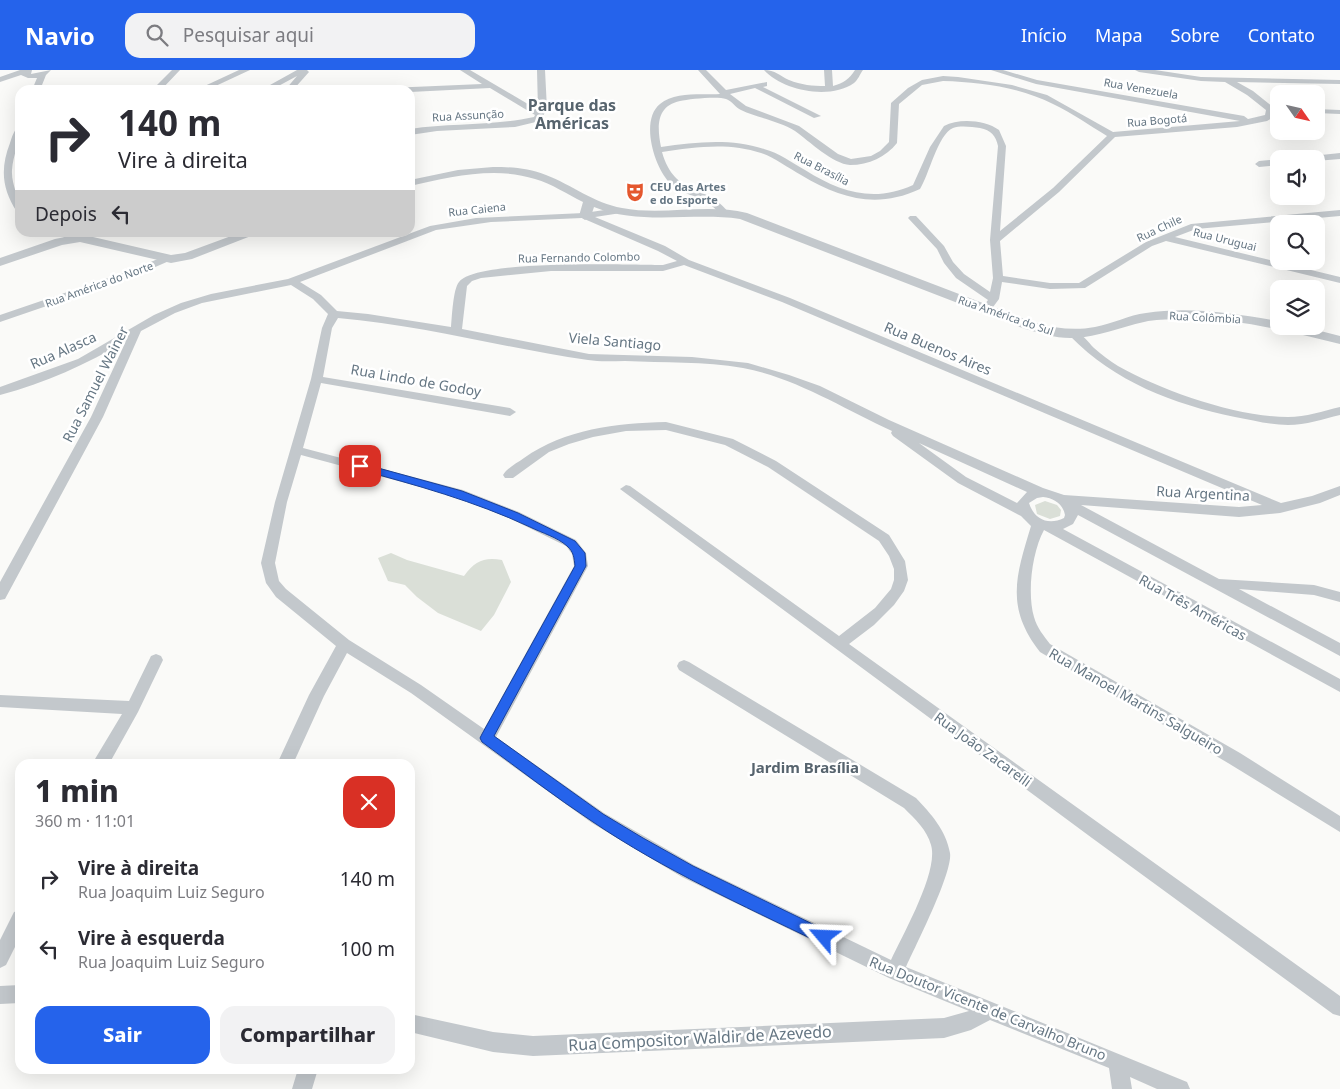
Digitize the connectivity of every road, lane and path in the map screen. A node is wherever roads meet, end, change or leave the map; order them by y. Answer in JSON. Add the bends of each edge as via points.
{"nodes":[{"id":1,"x":176,"y":70,"type":"edge"},
{"id":2,"x":246,"y":70,"type":"edge"},
{"id":3,"x":303,"y":70,"type":"edge"},
{"id":4,"x":308,"y":70,"type":"edge"},
{"id":5,"x":464,"y":70,"type":"edge"},
{"id":6,"x":541,"y":70,"type":"edge"},
{"id":7,"x":702,"y":70,"type":"edge"},
{"id":8,"x":768,"y":70,"type":"edge"},
{"id":9,"x":828,"y":70,"type":"edge"},
{"id":10,"x":859,"y":70,"type":"edge"},
{"id":11,"x":995,"y":70,"type":"edge"},
{"id":12,"x":1139,"y":70,"type":"edge"},
{"id":13,"x":27,"y":73,"type":"edge"},
{"id":14,"x":0,"y":79,"type":"edge"},
{"id":15,"x":41,"y":79,"type":"edge"},
{"id":16,"x":1226,"y":79,"type":"junction"},
{"id":17,"x":781,"y":80,"type":"junction"},
{"id":18,"x":1340,"y":82,"type":"edge"},
{"id":19,"x":161,"y":85,"type":"edge"},
{"id":20,"x":212,"y":85,"type":"edge"},
{"id":21,"x":274,"y":85,"type":"edge"},
{"id":22,"x":294,"y":85,"type":"edge"},
{"id":23,"x":489,"y":86,"type":"junction"},
{"id":24,"x":756,"y":86,"type":"junction"},
{"id":25,"x":829,"y":88,"type":"junction"},
{"id":26,"x":415,"y":89,"type":"edge"},
{"id":27,"x":725,"y":94,"type":"junction"},
{"id":28,"x":1270,"y":107,"type":"edge"},
{"id":29,"x":1325,"y":112,"type":"edge"},
{"id":30,"x":1340,"y":112,"type":"edge"},
{"id":31,"x":541,"y":114,"type":"junction"},
{"id":32,"x":1270,"y":114,"type":"edge"},
{"id":33,"x":817,"y":116,"type":"dead end"},
{"id":34,"x":1255,"y":121,"type":"junction"},
{"id":35,"x":415,"y":131,"type":"edge"},
{"id":36,"x":1112,"y":135,"type":"junction"},
{"id":37,"x":15,"y":141,"type":"edge"},
{"id":38,"x":657,"y":150,"type":"junction"},
{"id":39,"x":1340,"y":156,"type":"edge"},
{"id":40,"x":1325,"y":158,"type":"edge"},
{"id":41,"x":1270,"y":163,"type":"edge"},
{"id":42,"x":1259,"y":164,"type":"dead end"},
{"id":43,"x":415,"y":182,"type":"edge"},
{"id":44,"x":596,"y":202,"type":"junction"},
{"id":45,"x":15,"y":203,"type":"edge"},
{"id":46,"x":618,"y":211,"type":"junction"},
{"id":47,"x":724,"y":213,"type":"junction"},
{"id":48,"x":1340,"y":214,"type":"edge"},
{"id":49,"x":585,"y":216,"type":"junction"},
{"id":50,"x":912,"y":218,"type":"dead end"},
{"id":51,"x":415,"y":235,"type":"edge"},
{"id":52,"x":63,"y":237,"type":"edge"},
{"id":53,"x":73,"y":237,"type":"edge"},
{"id":54,"x":241,"y":237,"type":"edge"},
{"id":55,"x":408,"y":237,"type":"edge"},
{"id":56,"x":1163,"y":237,"type":"junction"},
{"id":57,"x":995,"y":240,"type":"junction"},
{"id":58,"x":165,"y":259,"type":"junction"},
{"id":59,"x":0,"y":262,"type":"edge"},
{"id":60,"x":685,"y":262,"type":"junction"},
{"id":61,"x":998,"y":278,"type":"junction"},
{"id":62,"x":1340,"y":280,"type":"edge"},
{"id":63,"x":292,"y":281,"type":"junction"},
{"id":64,"x":990,"y":304,"type":"junction"},
{"id":65,"x":334,"y":314,"type":"junction"},
{"id":66,"x":0,"y":319,"type":"edge"},
{"id":67,"x":1270,"y":324,"type":"edge"},
{"id":68,"x":136,"y":331,"type":"junction"},
{"id":69,"x":456,"y":331,"type":"junction"},
{"id":70,"x":1074,"y":334,"type":"junction"},
{"id":71,"x":1320,"y":335,"type":"edge"},
{"id":72,"x":1340,"y":340,"type":"edge"},
{"id":73,"x":317,"y":379,"type":"junction"},
{"id":74,"x":0,"y":391,"type":"edge"},
{"id":75,"x":1340,"y":411,"type":"edge"},
{"id":76,"x":510,"y":412,"type":"dead end"},
{"id":77,"x":884,"y":423,"type":"junction"},
{"id":78,"x":296,"y":450,"type":"junction"},
{"id":79,"x":509,"y":475,"type":"dead end"},
{"id":80,"x":626,"y":489,"type":"dead end"},
{"id":81,"x":1340,"y":490,"type":"edge"},
{"id":82,"x":1042,"y":493,"type":"junction"},
{"id":83,"x":1064,"y":500,"type":"junction"},
{"id":84,"x":1280,"y":508,"type":"junction"},
{"id":85,"x":1025,"y":513,"type":"junction"},
{"id":86,"x":1042,"y":525,"type":"junction"},
{"id":87,"x":1218,"y":583,"type":"junction"},
{"id":88,"x":1263,"y":585,"type":"junction"},
{"id":89,"x":0,"y":595,"type":"edge"},
{"id":90,"x":1340,"y":597,"type":"edge"},
{"id":91,"x":1259,"y":606,"type":"junction"},
{"id":92,"x":344,"y":644,"type":"junction"},
{"id":93,"x":839,"y":644,"type":"junction"},
{"id":94,"x":1340,"y":650,"type":"edge"},
{"id":95,"x":156,"y":660,"type":"dead end"},
{"id":96,"x":684,"y":666,"type":"dead end"},
{"id":97,"x":1340,"y":686,"type":"edge"},
{"id":98,"x":0,"y":701,"type":"edge"},
{"id":99,"x":133,"y":708,"type":"junction"},
{"id":100,"x":486,"y":738,"type":"junction"},
{"id":101,"x":103,"y":759,"type":"edge"},
{"id":102,"x":287,"y":759,"type":"edge"},
{"id":103,"x":1340,"y":825,"type":"edge"},
{"id":104,"x":15,"y":928,"type":"edge"},
{"id":105,"x":0,"y":959,"type":"edge"},
{"id":106,"x":894,"y":972,"type":"junction"},
{"id":107,"x":0,"y":994,"type":"edge"},
{"id":108,"x":15,"y":994,"type":"edge"},
{"id":109,"x":1340,"y":1006,"type":"edge"},
{"id":110,"x":989,"y":1010,"type":"junction"},
{"id":111,"x":415,"y":1024,"type":"edge"},
{"id":112,"x":1118,"y":1062,"type":"junction"},
{"id":113,"x":306,"y":1074,"type":"edge"},
{"id":114,"x":302,"y":1089,"type":"edge"},
{"id":115,"x":1122,"y":1089,"type":"edge"},
{"id":116,"x":1180,"y":1089,"type":"edge"}],
"edges":[{"from":1,"to":19,"type":"street"},
{"from":2,"to":20,"type":"street"},
{"from":3,"to":21,"type":"street"},
{"from":4,"to":22,"type":"street"},
{"from":5,"to":23,"type":"street"},
{"from":6,"to":31,"type":"street"},
{"from":7,"to":27,"type":"street"},
{"from":8,"to":17,"type":"street"},
{"from":9,"to":25,"type":"street"},
{"from":10,"to":25,"type":"street","via":[[848,84]]},
{"from":11,"to":34,"type":"street","name":"Rua Venezuela","via":[[1036,82]]},
{"from":12,"to":16,"type":"street","via":[[1192,78]]},
{"from":13,"to":14,"type":"street"},
{"from":13,"to":14,"type":"street"},
{"from":13,"to":15,"type":"street"},
{"from":16,"to":18,"type":"street"},
{"from":16,"to":28,"type":"street"},
{"from":17,"to":24,"type":"street"},
{"from":17,"to":25,"type":"street","via":[[814,89]]},
{"from":23,"to":26,"type":"street"},
{"from":23,"to":31,"type":"street"},
{"from":24,"to":27,"type":"street"},
{"from":24,"to":33,"type":"street"},
{"from":27,"to":36,"type":"street","via":[[743,108],[796,128],[835,156],[850,162],[868,160],[888,149],[894,138],[895,104],[920,84],[945,78],[970,79],[1047,98]]},
{"from":27,"to":38,"type":"street","via":[[662,104],[654,115],[652,126]]},
{"from":29,"to":30,"type":"street"},
{"from":31,"to":35,"type":"street","name":"Rua Assunção","via":[[528,122],[515,124]]},
{"from":32,"to":34,"type":"street"},
{"from":34,"to":36,"type":"street","name":"Rua Bogotá"},
{"from":36,"to":57,"type":"street","name":"Rua Bogotá","via":[[1051,196]]},
{"from":37,"to":45,"type":"street","via":[[3,176],[5,189]]},
{"from":38,"to":47,"type":"street","via":[[667,175],[674,183],[721,208]]},
{"from":38,"to":57,"type":"street","name":"Rua Brasília","via":[[710,144],[753,148],[833,188],[877,199],[917,187],[940,135],[948,128],[958,124],[982,126],[996,131],[1002,146]]},
{"from":39,"to":40,"type":"street"},
{"from":41,"to":42,"type":"street"},
{"from":43,"to":44,"type":"street","via":[[512,170],[543,177]]},
{"from":44,"to":46,"type":"street"},
{"from":44,"to":49,"type":"street"},
{"from":46,"to":47,"type":"street"},
{"from":46,"to":49,"type":"street","name":"Rua Caiena"},
{"from":47,"to":64,"type":"street","name":"Rua América do Sul","via":[[755,219]]},
{"from":48,"to":56,"type":"street","name":"Rua Chile","via":[[1194,226]]},
{"from":49,"to":51,"type":"street","name":"Rua Caiena","via":[[484,219],[457,222]]},
{"from":49,"to":60,"type":"street","name":"Rua Buenos Aires","via":[[671,252]]},
{"from":50,"to":64,"type":"street","via":[[941,248],[949,264]]},
{"from":52,"to":59,"type":"street"},
{"from":53,"to":58,"type":"street"},
{"from":54,"to":58,"type":"street","name":"Rua América do Norte","via":[[188,256]]},
{"from":55,"to":63,"type":"street","name":"Rua Caiena"},
{"from":56,"to":61,"type":"street","name":"Rua Chile","via":[[1081,286],[1050,286]]},
{"from":56,"to":62,"type":"street","name":"Rua Uruguai"},
{"from":57,"to":61,"type":"street","name":"Rua Brasília"},
{"from":58,"to":66,"type":"street","name":"Rua América do Norte"},
{"from":60,"to":69,"type":"street","name":"Rua Fernando Colombo","via":[[663,268],[551,268],[480,275],[462,285]]},
{"from":60,"to":84,"type":"street","name":"Rua Buenos Aires","via":[[786,300]]},
{"from":61,"to":64,"type":"street","name":"Rua Brasília"},
{"from":63,"to":65,"type":"street","via":[[317,297]]},
{"from":63,"to":68,"type":"street","name":"Rua Samuel Wainer","via":[[200,300],[172,310]]},
{"from":64,"to":70,"type":"street","name":"Rua América do Sul","via":[[1045,330]]},
{"from":65,"to":69,"type":"street","name":"Viela Santiago"},
{"from":65,"to":73,"type":"street","name":"Rua Doutor Vicente de Carvalho Bruno","via":[[327,328]]},
{"from":67,"to":70,"type":"street","name":"Rua Colômbia","via":[[1220,316],[1173,315],[1146,317]]},
{"from":68,"to":74,"type":"street","name":"Rua Alasca","via":[[82,360]]},
{"from":68,"to":89,"type":"street","name":"Rua Samuel Wainer","via":[[97,417]]},
{"from":69,"to":77,"type":"street","name":"Viela Santiago","via":[[589,357],[744,365],[816,389]]},
{"from":70,"to":75,"type":"street","name":"Rua América do Sul","via":[[1084,347],[1107,363],[1140,381],[1188,400],[1236,413],[1287,421]]},
{"from":71,"to":72,"type":"street"},
{"from":73,"to":76,"type":"street","name":"Rua Lindo de Godoy"},
{"from":73,"to":78,"type":"street","name":"Rua Doutor Vicente de Carvalho Bruno"},
{"from":77,"to":82,"type":"street","name":"Viela Santiago"},
{"from":77,"to":85,"type":"street","name":"Viela Santiago","via":[[962,480]]},
{"from":78,"to":92,"type":"street","name":"Rua Doutor Vicente de Carvalho Bruno","via":[[281,502],[268,564],[270,573],[281,592]]},
{"from":78,"to":100,"type":"street","via":[[458,493],[548,530],[579,553],[581,566]]},
{"from":79,"to":93,"type":"street","via":[[545,449],[592,433],[626,427],[666,426],[730,442],[772,464],[884,538],[902,569],[901,586],[890,601]]},
{"from":80,"to":93,"type":"street","name":"Rua João Zacareili"},
{"from":81,"to":84,"type":"street","name":"Rua Argentina"},
{"from":82,"to":83,"type":"street"},
{"from":82,"to":85,"type":"street","via":[[1026,498],[1022,503]]},
{"from":83,"to":84,"type":"street","name":"Rua Argentina","via":[[1240,512]]},
{"from":83,"to":86,"type":"street","via":[[1071,509],[1069,521],[1055,527]]},
{"from":83,"to":87,"type":"street"},
{"from":85,"to":86,"type":"street"},
{"from":86,"to":97,"type":"street","name":"Rua Três Américas"},
{"from":86,"to":103,"type":"street","name":"Rua Manoel Martins Salgueiro","via":[[1023,576],[1024,608],[1033,635],[1045,648],[1234,758]]},
{"from":87,"to":88,"type":"street"},
{"from":87,"to":91,"type":"street"},
{"from":88,"to":90,"type":"street","via":[[1314,590]]},
{"from":88,"to":91,"type":"street","via":[[1255,594]]},
{"from":91,"to":94,"type":"street"},
{"from":92,"to":100,"type":"street","name":"Rua Doutor Vicente de Carvalho Bruno"},
{"from":92,"to":102,"type":"street"},
{"from":93,"to":109,"type":"street","name":"Rua João Zacareili"},
{"from":95,"to":99,"type":"street"},
{"from":96,"to":106,"type":"street","via":[[910,803],[930,823],[942,855],[939,873]]},
{"from":98,"to":99,"type":"street"},
{"from":99,"to":101,"type":"street"},
{"from":100,"to":106,"type":"street","name":"Rua Doutor Vicente de Carvalho Bruno","via":[[598,818],[638,842]]},
{"from":104,"to":105,"type":"street"},
{"from":106,"to":110,"type":"street","name":"Rua Doutor Vicente de Carvalho Bruno"},
{"from":107,"to":108,"type":"street"},
{"from":110,"to":111,"type":"street","name":"Rua Compositor Waldir de Azevedo","via":[[971,1021],[944,1028],[552,1045],[493,1042]]},
{"from":110,"to":112,"type":"street","name":"Rua Doutor Vicente de Carvalho Bruno"},
{"from":112,"to":115,"type":"street"},
{"from":112,"to":116,"type":"street","name":"Rua Doutor Vicente de Carvalho Bruno"},
{"from":113,"to":114,"type":"street"}]}
